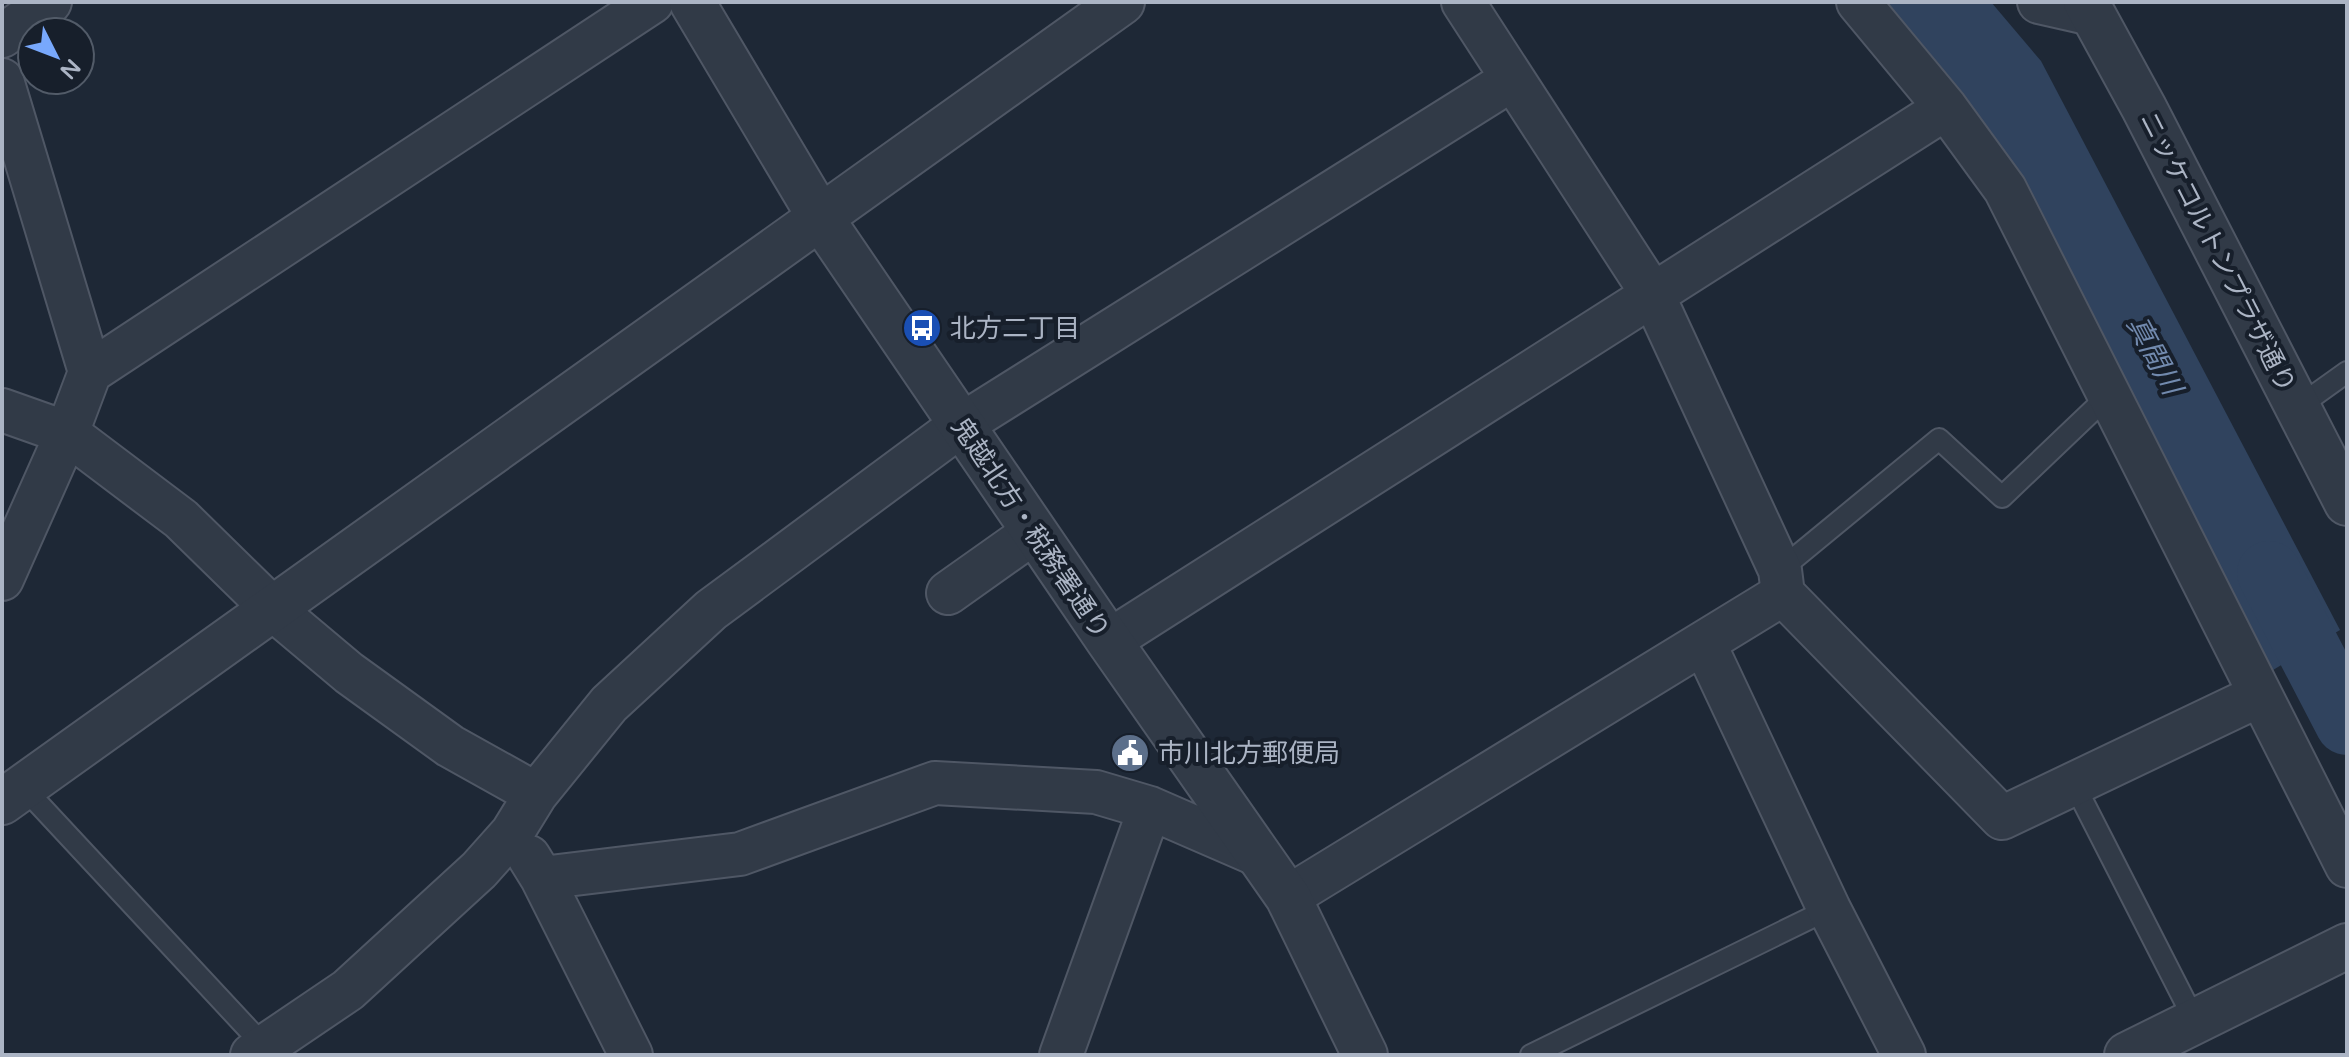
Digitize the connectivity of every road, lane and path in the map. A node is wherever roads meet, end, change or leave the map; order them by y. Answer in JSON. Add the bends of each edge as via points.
{"nodes":[{"id":1,"x":50,"y":2,"type":"edge"},
{"id":2,"x":652,"y":2,"type":"edge"},
{"id":3,"x":692,"y":2,"type":"edge"},
{"id":4,"x":1122,"y":2,"type":"edge"},
{"id":5,"x":1463,"y":2,"type":"edge"},
{"id":6,"x":1858,"y":2,"type":"edge"},
{"id":7,"x":2039,"y":2,"type":"edge"},
{"id":8,"x":2089,"y":8,"type":"edge"},
{"id":9,"x":2,"y":36,"type":"edge"},
{"id":10,"x":2,"y":80,"type":"edge"},
{"id":11,"x":1511,"y":80,"type":"junction"},
{"id":12,"x":1946,"y":108,"type":"junction"},
{"id":13,"x":820,"y":217,"type":"junction"},
{"id":14,"x":1653,"y":295,"type":"junction"},
{"id":15,"x":90,"y":372,"type":"junction"},
{"id":16,"x":2347,"y":372,"type":"edge"},
{"id":17,"x":2109,"y":395,"type":"junction"},
{"id":18,"x":2298,"y":407,"type":"junction"},
{"id":19,"x":2,"y":410,"type":"edge"},
{"id":20,"x":961,"y":425,"type":"junction"},
{"id":21,"x":67,"y":433,"type":"junction"},
{"id":22,"x":2347,"y":503,"type":"edge"},
{"id":23,"x":1034,"y":532,"type":"junction"},
{"id":24,"x":2,"y":579,"type":"edge"},
{"id":25,"x":1782,"y":582,"type":"junction"},
{"id":26,"x":948,"y":593,"type":"dead end"},
{"id":27,"x":274,"y":610,"type":"junction"},
{"id":28,"x":1109,"y":641,"type":"junction"},
{"id":29,"x":1704,"y":643,"type":"junction"},
{"id":30,"x":2260,"y":695,"type":"junction"},
{"id":31,"x":2074,"y":784,"type":"junction"},
{"id":32,"x":536,"y":794,"type":"junction"},
{"id":33,"x":12,"y":795,"type":"edge"},
{"id":34,"x":1150,"y":808,"type":"junction"},
{"id":35,"x":512,"y":833,"type":"junction"},
{"id":36,"x":1256,"y":854,"type":"junction"},
{"id":37,"x":2347,"y":866,"type":"edge"},
{"id":38,"x":542,"y":878,"type":"junction"},
{"id":39,"x":1288,"y":897,"type":"junction"},
{"id":40,"x":1829,"y":909,"type":"junction"},
{"id":41,"x":2347,"y":946,"type":"edge"},
{"id":42,"x":2195,"y":1021,"type":"junction"},
{"id":43,"x":258,"y":1050,"type":"edge"},
{"id":44,"x":631,"y":1055,"type":"edge"},
{"id":45,"x":1061,"y":1055,"type":"edge"},
{"id":46,"x":1365,"y":1055,"type":"edge"},
{"id":47,"x":1531,"y":1055,"type":"edge"},
{"id":48,"x":1904,"y":1055,"type":"edge"},
{"id":49,"x":2127,"y":1055,"type":"edge"}],
"edges":[{"from":1,"to":9,"type":"street"},
{"from":2,"to":15,"type":"street"},
{"from":3,"to":13,"type":"street","name":"鬼越北方・税務署通り"},
{"from":4,"to":13,"type":"street"},
{"from":5,"to":11,"type":"street"},
{"from":6,"to":12,"type":"street"},
{"from":7,"to":8,"type":"street"},
{"from":8,"to":18,"type":"street","name":"ニッケコルトンプラザ通り"},
{"from":10,"to":15,"type":"street"},
{"from":11,"to":14,"type":"street"},
{"from":11,"to":20,"type":"street"},
{"from":12,"to":14,"type":"street"},
{"from":12,"to":17,"type":"street","via":[[2005,189]]},
{"from":13,"to":20,"type":"street","name":"鬼越北方・税務署通り"},
{"from":13,"to":27,"type":"street"},
{"from":14,"to":25,"type":"street"},
{"from":14,"to":28,"type":"street"},
{"from":15,"to":21,"type":"street"},
{"from":16,"to":18,"type":"lane"},
{"from":17,"to":25,"type":"lane","via":[[2002,497],[1939,439]]},
{"from":17,"to":30,"type":"street"},
{"from":18,"to":22,"type":"street","name":"ニッケコルトンプラザ通り"},
{"from":19,"to":21,"type":"street"},
{"from":20,"to":23,"type":"street","name":"鬼越北方・税務署通り"},
{"from":20,"to":32,"type":"street","via":[[711,610],[609,704]]},
{"from":21,"to":24,"type":"street"},
{"from":21,"to":27,"type":"street","via":[[181,519]]},
{"from":23,"to":26,"type":"street"},
{"from":23,"to":28,"type":"street","name":"鬼越北方・税務署通り"},
{"from":25,"to":29,"type":"street"},
{"from":25,"to":31,"type":"street","via":[[2002,818]]},
{"from":27,"to":32,"type":"street","via":[[450,746]]},
{"from":27,"to":33,"type":"street"},
{"from":28,"to":36,"type":"street","name":"鬼越北方・税務署通り"},
{"from":29,"to":39,"type":"street"},
{"from":29,"to":40,"type":"street"},
{"from":30,"to":31,"type":"street"},
{"from":30,"to":37,"type":"street"},
{"from":31,"to":42,"type":"lane"},
{"from":32,"to":35,"type":"street"},
{"from":33,"to":43,"type":"lane"},
{"from":34,"to":36,"type":"street"},
{"from":34,"to":38,"type":"street","via":[[1096,792],[935,783],[740,854]]},
{"from":34,"to":45,"type":"street"},
{"from":35,"to":38,"type":"street"},
{"from":35,"to":43,"type":"street","via":[[348,990]]},
{"from":36,"to":39,"type":"street","name":"鬼越北方・税務署通り"},
{"from":38,"to":44,"type":"street"},
{"from":39,"to":46,"type":"street","name":"鬼越北方・税務署通り"},
{"from":40,"to":47,"type":"lane"},
{"from":40,"to":48,"type":"street"},
{"from":41,"to":42,"type":"street"},
{"from":42,"to":49,"type":"street"}]}
